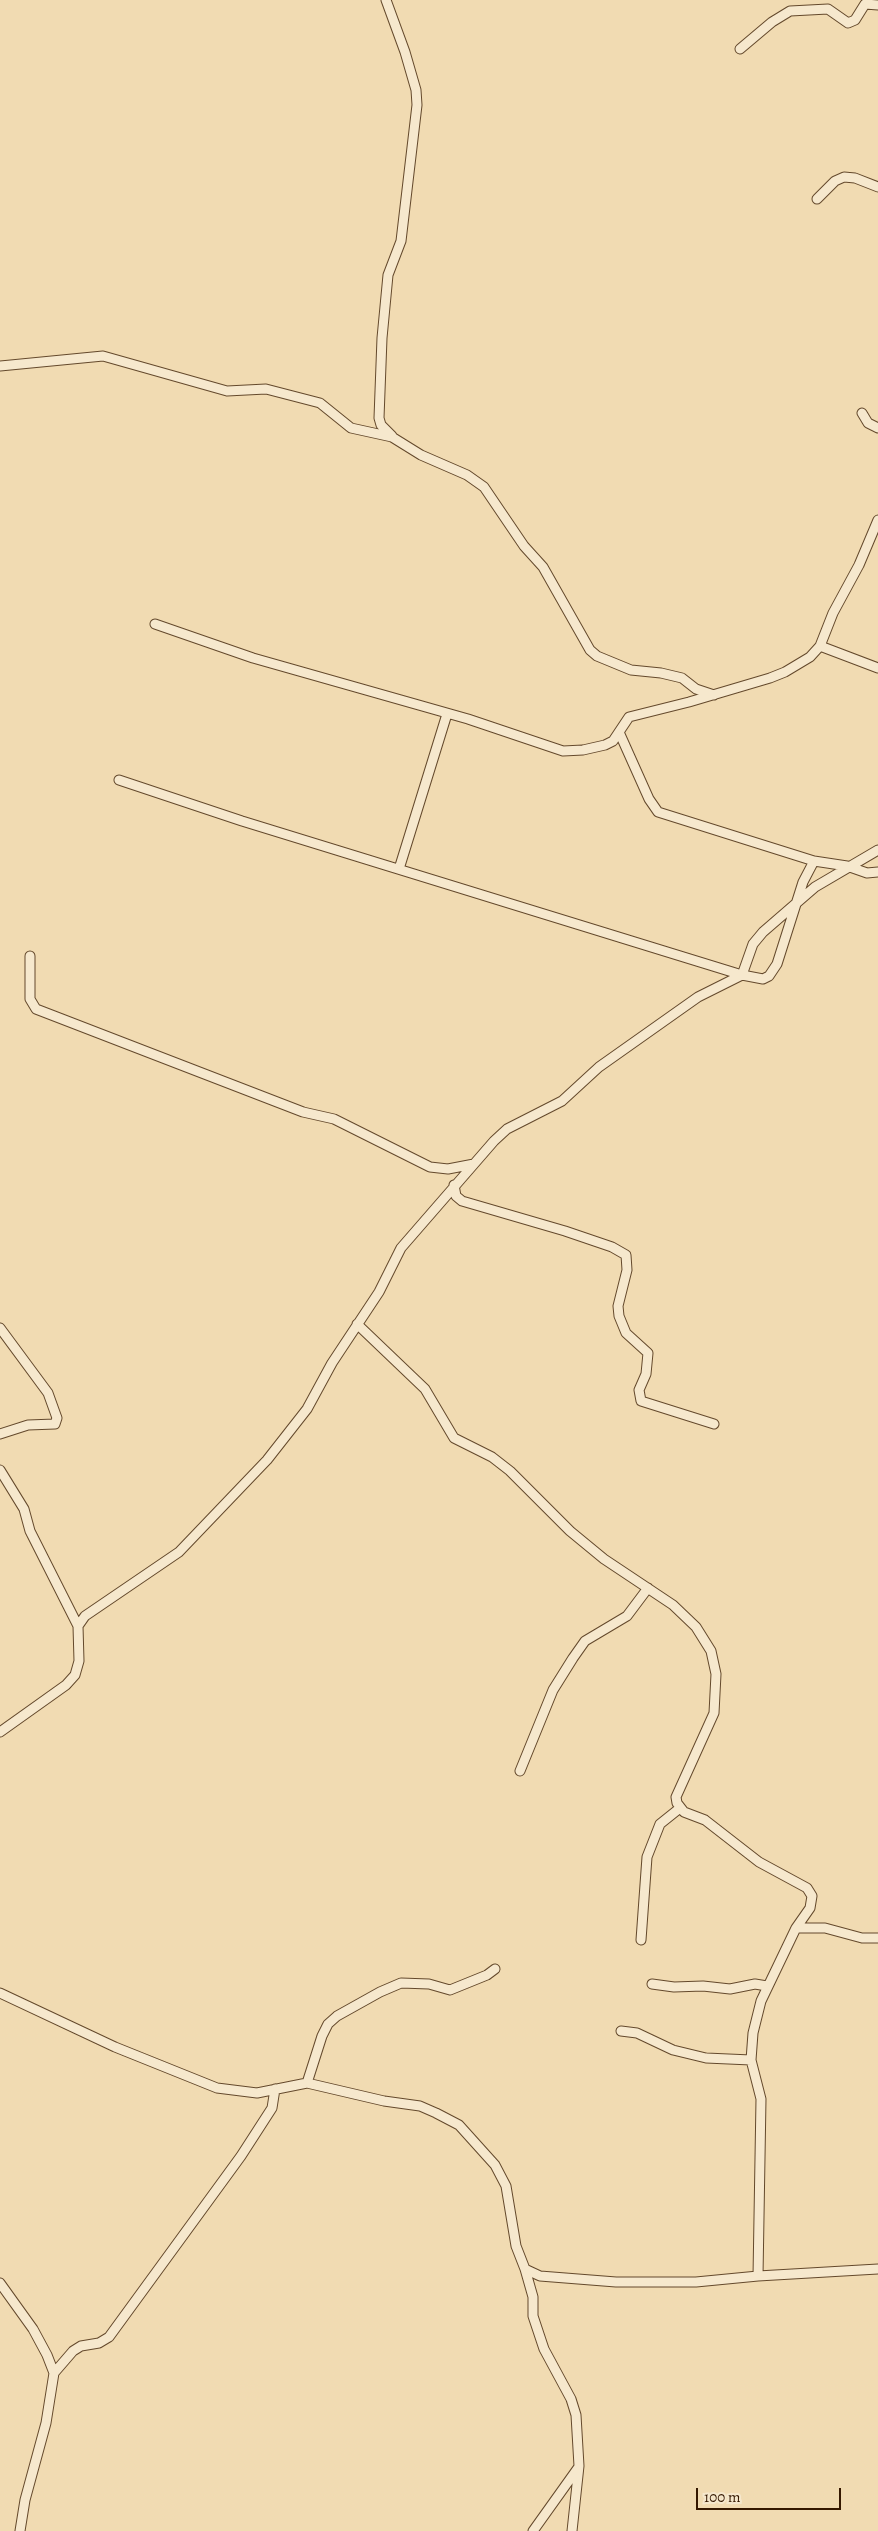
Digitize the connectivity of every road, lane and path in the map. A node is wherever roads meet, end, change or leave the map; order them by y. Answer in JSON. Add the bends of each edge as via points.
{"nodes":[{"id":1,"x":386,"y":0,"type":"edge"},
{"id":2,"x":878,"y":6,"type":"edge"},
{"id":3,"x":740,"y":49,"type":"dead end"},
{"id":4,"x":878,"y":187,"type":"edge"},
{"id":5,"x":817,"y":199,"type":"dead end"},
{"id":6,"x":0,"y":366,"type":"edge"},
{"id":7,"x":862,"y":413,"type":"dead end"},
{"id":8,"x":878,"y":428,"type":"edge"},
{"id":9,"x":392,"y":437,"type":"junction"},
{"id":10,"x":878,"y":520,"type":"edge"},
{"id":11,"x":155,"y":624,"type":"dead end"},
{"id":12,"x":820,"y":646,"type":"junction"},
{"id":13,"x":878,"y":668,"type":"edge"},
{"id":14,"x":715,"y":695,"type":"junction"},
{"id":15,"x":447,"y":714,"type":"junction"},
{"id":16,"x":619,"y":732,"type":"junction"},
{"id":17,"x":119,"y":780,"type":"dead end"},
{"id":18,"x":878,"y":850,"type":"edge"},
{"id":19,"x":814,"y":861,"type":"junction"},
{"id":20,"x":847,"y":866,"type":"junction"},
{"id":21,"x":399,"y":869,"type":"junction"},
{"id":22,"x":878,"y":872,"type":"edge"},
{"id":23,"x":796,"y":903,"type":"junction"},
{"id":24,"x":30,"y":956,"type":"dead end"},
{"id":25,"x":742,"y":975,"type":"junction"},
{"id":26,"x":474,"y":1164,"type":"junction"},
{"id":27,"x":454,"y":1185,"type":"junction"},
{"id":28,"x":357,"y":1324,"type":"junction"},
{"id":29,"x":0,"y":1328,"type":"edge"},
{"id":30,"x":714,"y":1424,"type":"dead end"},
{"id":31,"x":0,"y":1434,"type":"edge"},
{"id":32,"x":0,"y":1470,"type":"edge"},
{"id":33,"x":648,"y":1588,"type":"junction"},
{"id":34,"x":78,"y":1626,"type":"junction"},
{"id":35,"x":0,"y":1732,"type":"edge"},
{"id":36,"x":520,"y":1771,"type":"dead end"},
{"id":37,"x":680,"y":1808,"type":"junction"},
{"id":38,"x":796,"y":1928,"type":"junction"},
{"id":39,"x":878,"y":1938,"type":"edge"},
{"id":40,"x":641,"y":1940,"type":"dead end"},
{"id":41,"x":495,"y":1969,"type":"dead end"},
{"id":42,"x":652,"y":1984,"type":"dead end"},
{"id":43,"x":767,"y":1986,"type":"junction"},
{"id":44,"x":0,"y":1994,"type":"edge"},
{"id":45,"x":620,"y":2031,"type":"dead end"},
{"id":46,"x":751,"y":2060,"type":"junction"},
{"id":47,"x":307,"y":2083,"type":"junction"},
{"id":48,"x":275,"y":2089,"type":"junction"},
{"id":49,"x":525,"y":2268,"type":"junction"},
{"id":50,"x":878,"y":2269,"type":"edge"},
{"id":51,"x":758,"y":2276,"type":"junction"},
{"id":52,"x":0,"y":2283,"type":"edge"},
{"id":53,"x":54,"y":2373,"type":"junction"},
{"id":54,"x":579,"y":2466,"type":"junction"},
{"id":55,"x":20,"y":2531,"type":"edge"},
{"id":56,"x":533,"y":2531,"type":"edge"},
{"id":57,"x":572,"y":2531,"type":"edge"}],
"edges":[{"from":1,"to":9,"type":"street","via":[[408,60],[417,105],[401,241],[388,275],[382,338],[379,418]]},
{"from":2,"to":3,"type":"street","via":[[865,4],[855,20],[848,23],[828,9],[790,12],[772,22]]},
{"from":4,"to":5,"type":"street","via":[[844,177],[835,181]]},
{"from":6,"to":9,"type":"street","via":[[102,356],[227,391],[266,389],[312,399],[351,428]]},
{"from":7,"to":8,"type":"street","via":[[868,423]]},
{"from":9,"to":14,"type":"street","via":[[421,455],[467,474],[484,487],[524,546],[543,567],[590,650],[597,656],[631,670],[682,678],[696,689]]},
{"from":10,"to":12,"type":"street"},
{"from":11,"to":15,"type":"street","via":[[253,658]]},
{"from":12,"to":13,"type":"street"},
{"from":12,"to":14,"type":"street","via":[[810,657],[786,672]]},
{"from":14,"to":16,"type":"street","via":[[629,717]]},
{"from":15,"to":16,"type":"street","via":[[563,751],[605,745]]},
{"from":15,"to":21,"type":"street"},
{"from":16,"to":19,"type":"street","via":[[658,812]]},
{"from":17,"to":21,"type":"street"},
{"from":18,"to":20,"type":"street"},
{"from":19,"to":20,"type":"street"},
{"from":19,"to":23,"type":"street"},
{"from":20,"to":22,"type":"street","via":[[867,873]]},
{"from":20,"to":23,"type":"street","via":[[815,886]]},
{"from":21,"to":25,"type":"street"},
{"from":23,"to":25,"type":"street","via":[[753,944]]},
{"from":23,"to":25,"type":"street","via":[[773,971],[763,979]]},
{"from":24,"to":26,"type":"street","via":[[30,999],[36,1009],[303,1112],[334,1119],[430,1167],[448,1169]]},
{"from":25,"to":26,"type":"street","via":[[698,997],[600,1068],[562,1100],[507,1129]]},
{"from":26,"to":27,"type":"street"},
{"from":27,"to":28,"type":"street","via":[[401,1248],[379,1292]]},
{"from":27,"to":30,"type":"street","via":[[456,1196],[462,1201],[565,1231],[626,1255],[627,1270],[618,1306],[619,1316],[626,1333],[648,1353],[646,1374],[639,1390],[641,1401]]},
{"from":28,"to":33,"type":"street","via":[[425,1389],[454,1438],[492,1457],[570,1531],[616,1568]]},
{"from":28,"to":34,"type":"street","via":[[307,1408],[248,1481],[179,1552],[98,1605]]},
{"from":29,"to":31,"type":"street","via":[[48,1393],[57,1418],[55,1424],[28,1425]]},
{"from":32,"to":34,"type":"street","via":[[24,1508],[30,1531]]},
{"from":33,"to":36,"type":"street","via":[[627,1616],[585,1641],[573,1658],[553,1690]]},
{"from":33,"to":37,"type":"street","via":[[673,1605],[696,1627],[715,1662],[714,1712],[676,1797]]},
{"from":34,"to":35,"type":"street","via":[[78,1668],[71,1680]]},
{"from":37,"to":38,"type":"street","via":[[705,1820],[759,1862],[807,1888],[812,1903]]},
{"from":37,"to":40,"type":"street","via":[[660,1824],[647,1857]]},
{"from":38,"to":39,"type":"street","via":[[825,1928],[862,1938]]},
{"from":38,"to":43,"type":"street"},
{"from":41,"to":47,"type":"street","via":[[450,1990],[429,1984],[402,1983],[337,2016],[322,2036]]},
{"from":42,"to":43,"type":"street","via":[[674,1988],[703,1986],[730,1989],[755,1984]]},
{"from":43,"to":46,"type":"street","via":[[756,2018]]},
{"from":44,"to":48,"type":"street","via":[[115,2047],[217,2088],[244,2092]]},
{"from":45,"to":46,"type":"street","via":[[637,2032],[691,2055]]},
{"from":46,"to":51,"type":"street","via":[[761,2099]]},
{"from":47,"to":48,"type":"street"},
{"from":47,"to":49,"type":"street","via":[[420,2106],[459,2125],[495,2165],[506,2186],[516,2246]]},
{"from":48,"to":53,"type":"street","via":[[272,2108],[246,2148],[109,2337],[99,2343],[80,2346]]},
{"from":49,"to":51,"type":"street","via":[[540,2276],[557,2279],[616,2282],[696,2282]]},
{"from":49,"to":54,"type":"street","via":[[533,2297],[533,2316],[576,2415]]},
{"from":50,"to":51,"type":"street"},
{"from":52,"to":53,"type":"street","via":[[33,2329]]},
{"from":53,"to":55,"type":"street","via":[[46,2423]]},
{"from":54,"to":56,"type":"street"},
{"from":54,"to":57,"type":"street"}]}
